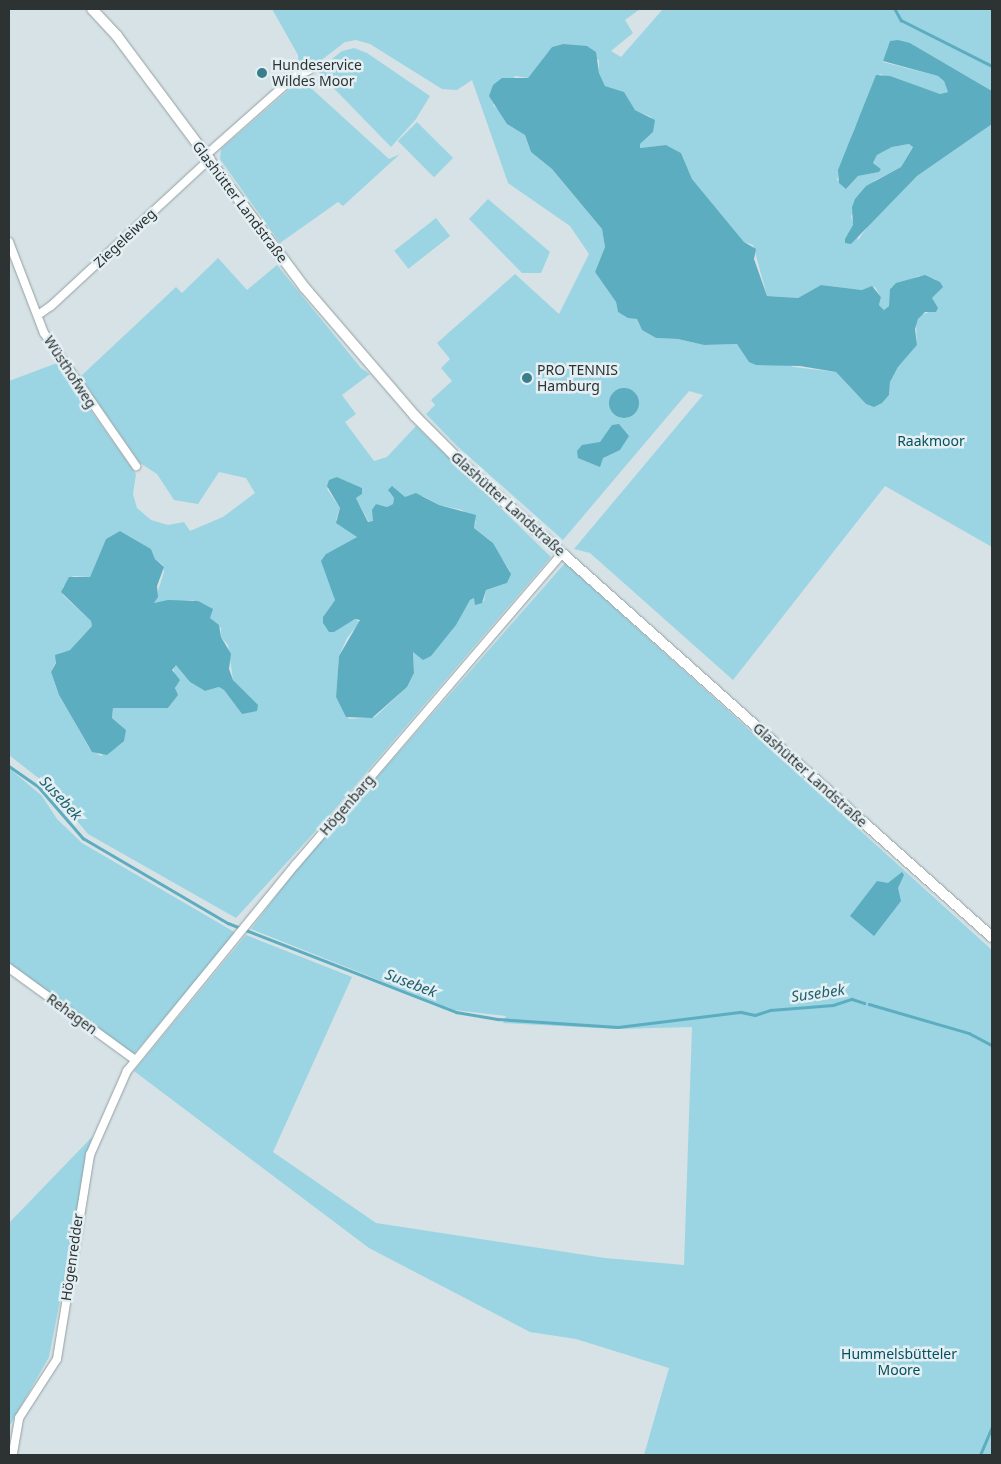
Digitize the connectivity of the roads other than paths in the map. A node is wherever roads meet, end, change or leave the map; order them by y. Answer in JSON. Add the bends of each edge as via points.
{"nodes":[{"id":1,"x":92,"y":9,"type":"edge"},
{"id":2,"x":309,"y":70,"type":"dead end"},
{"id":3,"x":208,"y":157,"type":"junction"},
{"id":4,"x":9,"y":242,"type":"edge"},
{"id":5,"x":38,"y":315,"type":"junction"},
{"id":6,"x":136,"y":466,"type":"dead end"},
{"id":7,"x":562,"y":554,"type":"junction"},
{"id":8,"x":992,"y":937,"type":"edge"},
{"id":9,"x":9,"y":968,"type":"edge"},
{"id":10,"x":135,"y":1060,"type":"junction"},
{"id":11,"x":13,"y":1453,"type":"dead end"}],
"edges":[{"from":1,"to":3,"type":"street","name":"Glashütter Landstraße","via":[[117,36]]},
{"from":2,"to":3,"type":"street","name":"Ziegeleiweg","via":[[294,77]]},
{"from":3,"to":5,"type":"street","name":"Ziegeleiweg"},
{"from":3,"to":7,"type":"street","name":"Glashütter Landstraße","via":[[306,288],[401,401],[470,471]]},
{"from":4,"to":5,"type":"street","name":"Wüsthofweg"},
{"from":5,"to":6,"type":"street","name":"Wüsthofweg","via":[[44,333],[66,369]]},
{"from":7,"to":8,"type":"street","name":"Glashütter Landstraße"},
{"from":7,"to":10,"type":"street","name":"Högenbarg","via":[[296,864]]},
{"from":9,"to":10,"type":"street","name":"Rehagen"},
{"from":10,"to":11,"type":"street","name":"Högenredder","via":[[92,1150],[78,1212],[59,1352],[19,1418]]}]}
